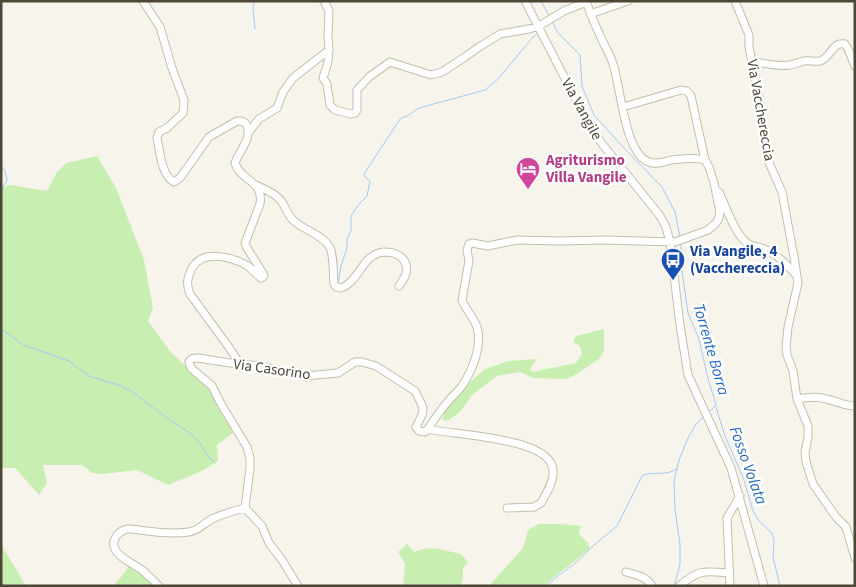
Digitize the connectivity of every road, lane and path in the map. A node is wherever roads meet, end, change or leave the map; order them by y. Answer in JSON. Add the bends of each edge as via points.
{"nodes":[{"id":1,"x":142,"y":1,"type":"edge"},
{"id":2,"x":324,"y":1,"type":"edge"},
{"id":3,"x":525,"y":1,"type":"edge"},
{"id":4,"x":628,"y":1,"type":"edge"},
{"id":5,"x":735,"y":1,"type":"edge"},
{"id":6,"x":586,"y":2,"type":"edge"},
{"id":7,"x":590,"y":14,"type":"junction"},
{"id":8,"x":539,"y":26,"type":"junction"},
{"id":9,"x":329,"y":50,"type":"junction"},
{"id":10,"x":753,"y":62,"type":"junction"},
{"id":11,"x":855,"y":66,"type":"edge"},
{"id":12,"x":623,"y":107,"type":"junction"},
{"id":13,"x":248,"y":133,"type":"junction"},
{"id":14,"x":705,"y":160,"type":"junction"},
{"id":15,"x":714,"y":183,"type":"junction"},
{"id":16,"x":256,"y":185,"type":"junction"},
{"id":17,"x":672,"y":242,"type":"junction"},
{"id":18,"x":796,"y":275,"type":"junction"},
{"id":19,"x":399,"y":286,"type":"dead end"},
{"id":20,"x":240,"y":364,"type":"junction"},
{"id":21,"x":797,"y":399,"type":"junction"},
{"id":22,"x":855,"y":406,"type":"edge"},
{"id":23,"x":428,"y":429,"type":"junction"},
{"id":24,"x":740,"y":496,"type":"junction"},
{"id":25,"x":245,"y":508,"type":"junction"},
{"id":26,"x":507,"y":508,"type":"dead end"},
{"id":27,"x":855,"y":558,"type":"edge"},
{"id":28,"x":626,"y":572,"type":"dead end"},
{"id":29,"x":729,"y":573,"type":"junction"},
{"id":30,"x":158,"y":586,"type":"edge"},
{"id":31,"x":298,"y":586,"type":"edge"},
{"id":32,"x":652,"y":586,"type":"edge"},
{"id":33,"x":680,"y":586,"type":"edge"},
{"id":34,"x":730,"y":586,"type":"edge"},
{"id":35,"x":764,"y":586,"type":"edge"}],
"edges":[{"from":1,"to":13,"type":"street","via":[[160,27],[184,100],[183,113],[159,132],[157,138],[169,179],[174,182],[180,178],[209,137],[237,121],[245,123]]},
{"from":2,"to":9,"type":"street","via":[[329,12]]},
{"from":3,"to":8,"type":"street","name":"Via Vangile"},
{"from":4,"to":7,"type":"street"},
{"from":5,"to":10,"type":"street","name":"Via Vacchereccia","via":[[749,35]]},
{"from":6,"to":7,"type":"street","name":"Via Vangile"},
{"from":6,"to":8,"type":"street"},
{"from":7,"to":12,"type":"street","name":"Via Vangile","via":[[614,67]]},
{"from":8,"to":9,"type":"street","via":[[500,34],[442,72],[431,75],[390,62],[357,90],[358,110],[351,114],[335,110],[330,105],[324,78]]},
{"from":8,"to":17,"type":"street","name":"Via Vangile","via":[[589,125],[660,216]]},
{"from":9,"to":13,"type":"street","via":[[293,78],[277,108],[258,119]]},
{"from":10,"to":11,"type":"street","via":[[779,66],[819,61],[840,43],[845,44]]},
{"from":10,"to":18,"type":"street","name":"Via Vacchereccia","via":[[767,158],[782,192]]},
{"from":12,"to":14,"type":"street","name":"Via Vangile","via":[[630,139],[645,160],[656,163]]},
{"from":12,"to":14,"type":"street","via":[[685,90],[691,96]]},
{"from":13,"to":16,"type":"street","via":[[234,163],[237,170]]},
{"from":14,"to":15,"type":"street"},
{"from":15,"to":17,"type":"street","via":[[720,212],[716,223],[708,230]]},
{"from":15,"to":18,"type":"street","via":[[742,238],[751,246],[760,247],[775,256]]},
{"from":16,"to":19,"type":"street","via":[[277,195],[294,221],[329,246],[336,287],[346,286],[368,259],[386,252],[402,258],[406,265],[406,275]]},
{"from":16,"to":20,"type":"street","via":[[260,204],[245,243],[264,276],[261,278],[248,266],[231,259],[210,257],[195,264],[187,286]]},
{"from":17,"to":23,"type":"street","via":[[517,240],[488,246],[469,244],[462,300],[476,324],[478,348],[462,387]]},
{"from":17,"to":24,"type":"street","name":"Via Vangile","via":[[689,380],[729,464]]},
{"from":18,"to":21,"type":"street","name":"Via Vacchereccia","via":[[798,284],[786,347]]},
{"from":20,"to":23,"type":"street","name":"Via Casorino","via":[[305,376],[338,373],[355,362],[376,366],[415,391],[423,408],[416,427],[421,432]]},
{"from":20,"to":25,"type":"street","name":"Via Casorino","via":[[198,358],[189,362],[191,368],[212,386],[247,447],[250,468]]},
{"from":21,"to":22,"type":"street","via":[[815,396]]},
{"from":21,"to":27,"type":"street","name":"Via Vacchereccia","via":[[808,426],[805,454],[811,479],[823,500],[846,527]]},
{"from":23,"to":26,"type":"street","via":[[514,443],[548,458],[553,474],[541,504]]},
{"from":24,"to":29,"type":"street","via":[[727,518]]},
{"from":24,"to":35,"type":"street","name":"Via Vangile"},
{"from":25,"to":30,"type":"street","via":[[210,520],[192,532],[134,529],[118,534],[114,541],[115,549]]},
{"from":25,"to":31,"type":"street","via":[[262,526],[269,543]]},
{"from":28,"to":32,"type":"street","via":[[644,577]]},
{"from":29,"to":33,"type":"street","via":[[697,573]]},
{"from":29,"to":34,"type":"street"}]}
